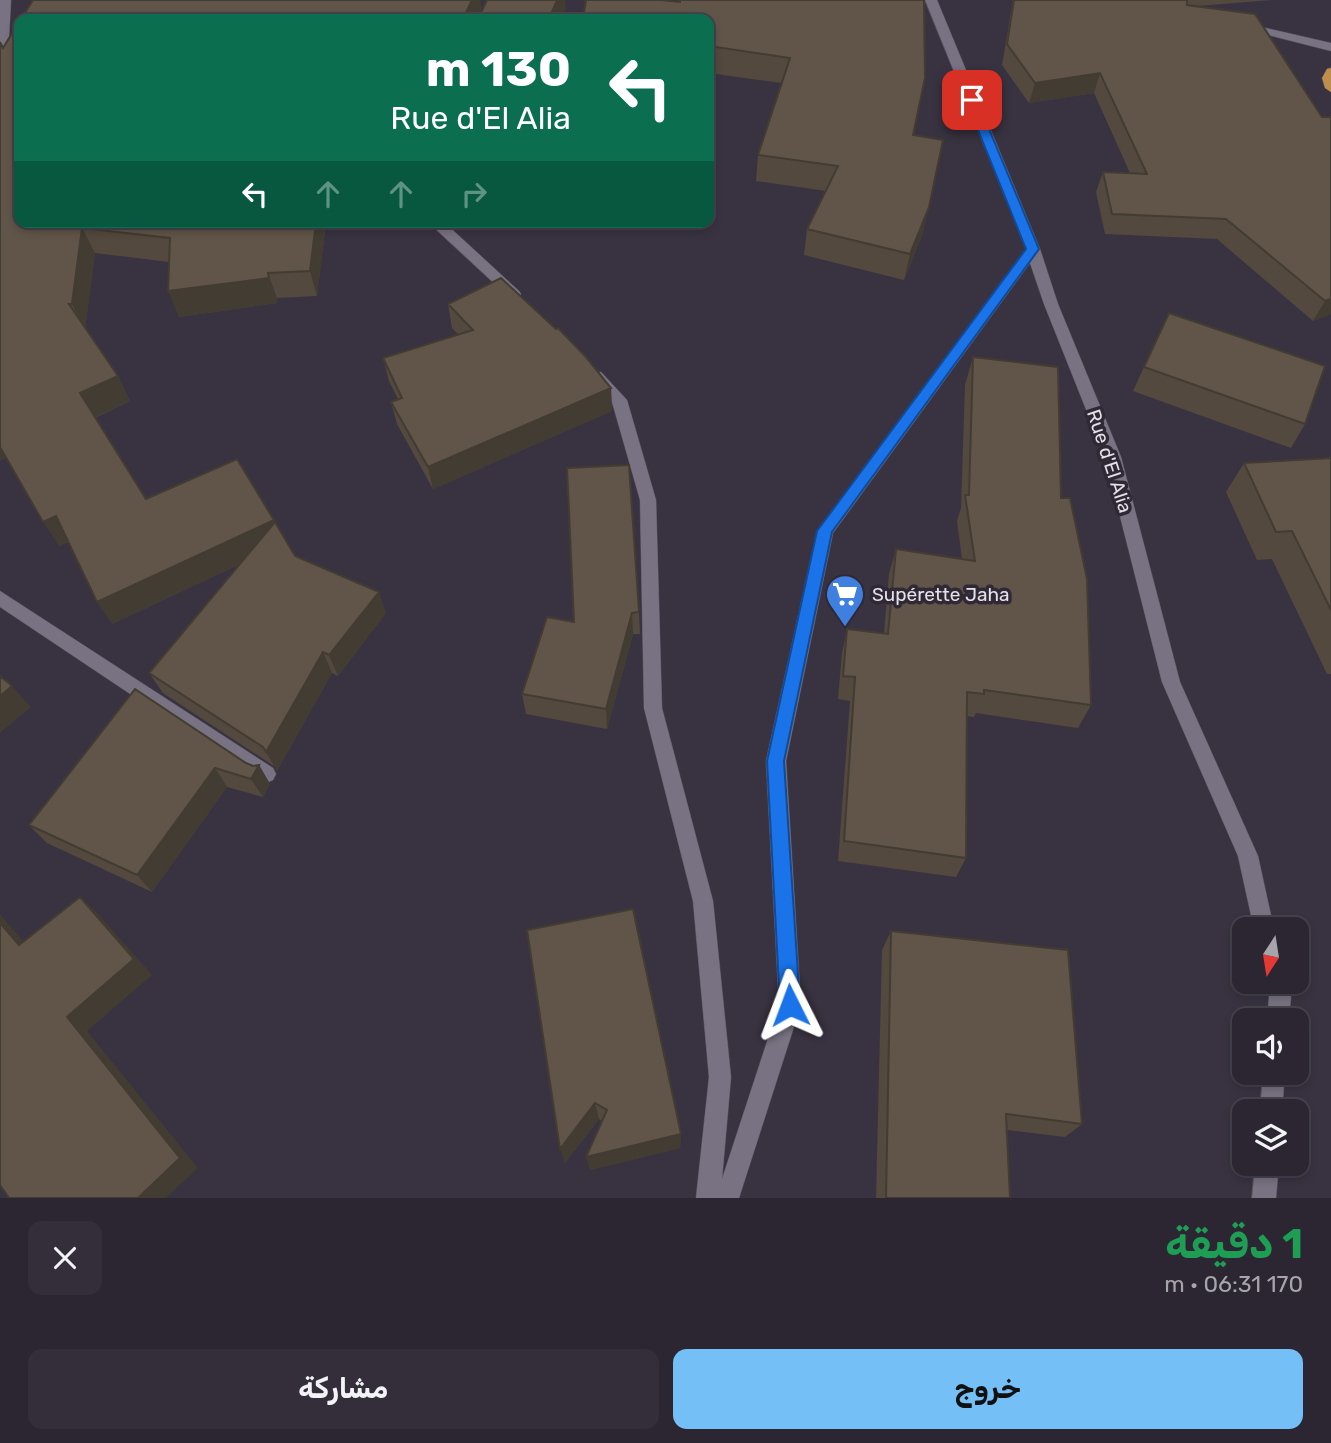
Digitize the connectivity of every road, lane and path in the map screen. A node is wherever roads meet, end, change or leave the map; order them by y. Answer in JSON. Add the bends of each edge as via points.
{"nodes":[{"id":1,"x":5,"y":0,"type":"edge"},
{"id":2,"x":931,"y":0,"type":"edge"},
{"id":3,"x":1238,"y":25,"type":"edge"},
{"id":4,"x":1331,"y":47,"type":"edge"},
{"id":5,"x":1331,"y":72,"type":"edge"},
{"id":6,"x":1331,"y":88,"type":"edge"},
{"id":7,"x":0,"y":95,"type":"edge"},
{"id":8,"x":442,"y":228,"type":"edge"},
{"id":9,"x":1033,"y":249,"type":"junction"},
{"id":10,"x":528,"y":306,"type":"edge"},
{"id":11,"x":583,"y":361,"type":"edge"},
{"id":12,"x":0,"y":598,"type":"edge"},
{"id":13,"x":266,"y":774,"type":"edge"},
{"id":14,"x":1261,"y":917,"type":"edge"},
{"id":15,"x":1266,"y":1176,"type":"edge"},
{"id":16,"x":708,"y":1198,"type":"edge"},
{"id":17,"x":727,"y":1198,"type":"edge"},
{"id":18,"x":1264,"y":1198,"type":"edge"}],
"edges":[{"from":1,"to":7,"type":"street"},
{"from":2,"to":9,"type":"street","name":"Rue d'El Alia"},
{"from":3,"to":4,"type":"street"},
{"from":5,"to":6,"type":"main road"},
{"from":8,"to":10,"type":"street"},
{"from":9,"to":14,"type":"street","name":"Rue d'El Alia","via":[[1113,457],[1171,682],[1248,856]]},
{"from":9,"to":17,"type":"street","via":[[825,531],[776,761],[790,1005]]},
{"from":11,"to":16,"type":"street","via":[[619,400],[648,500],[653,708],[704,901],[720,1077]]},
{"from":12,"to":13,"type":"street"},
{"from":15,"to":18,"type":"street"}]}
